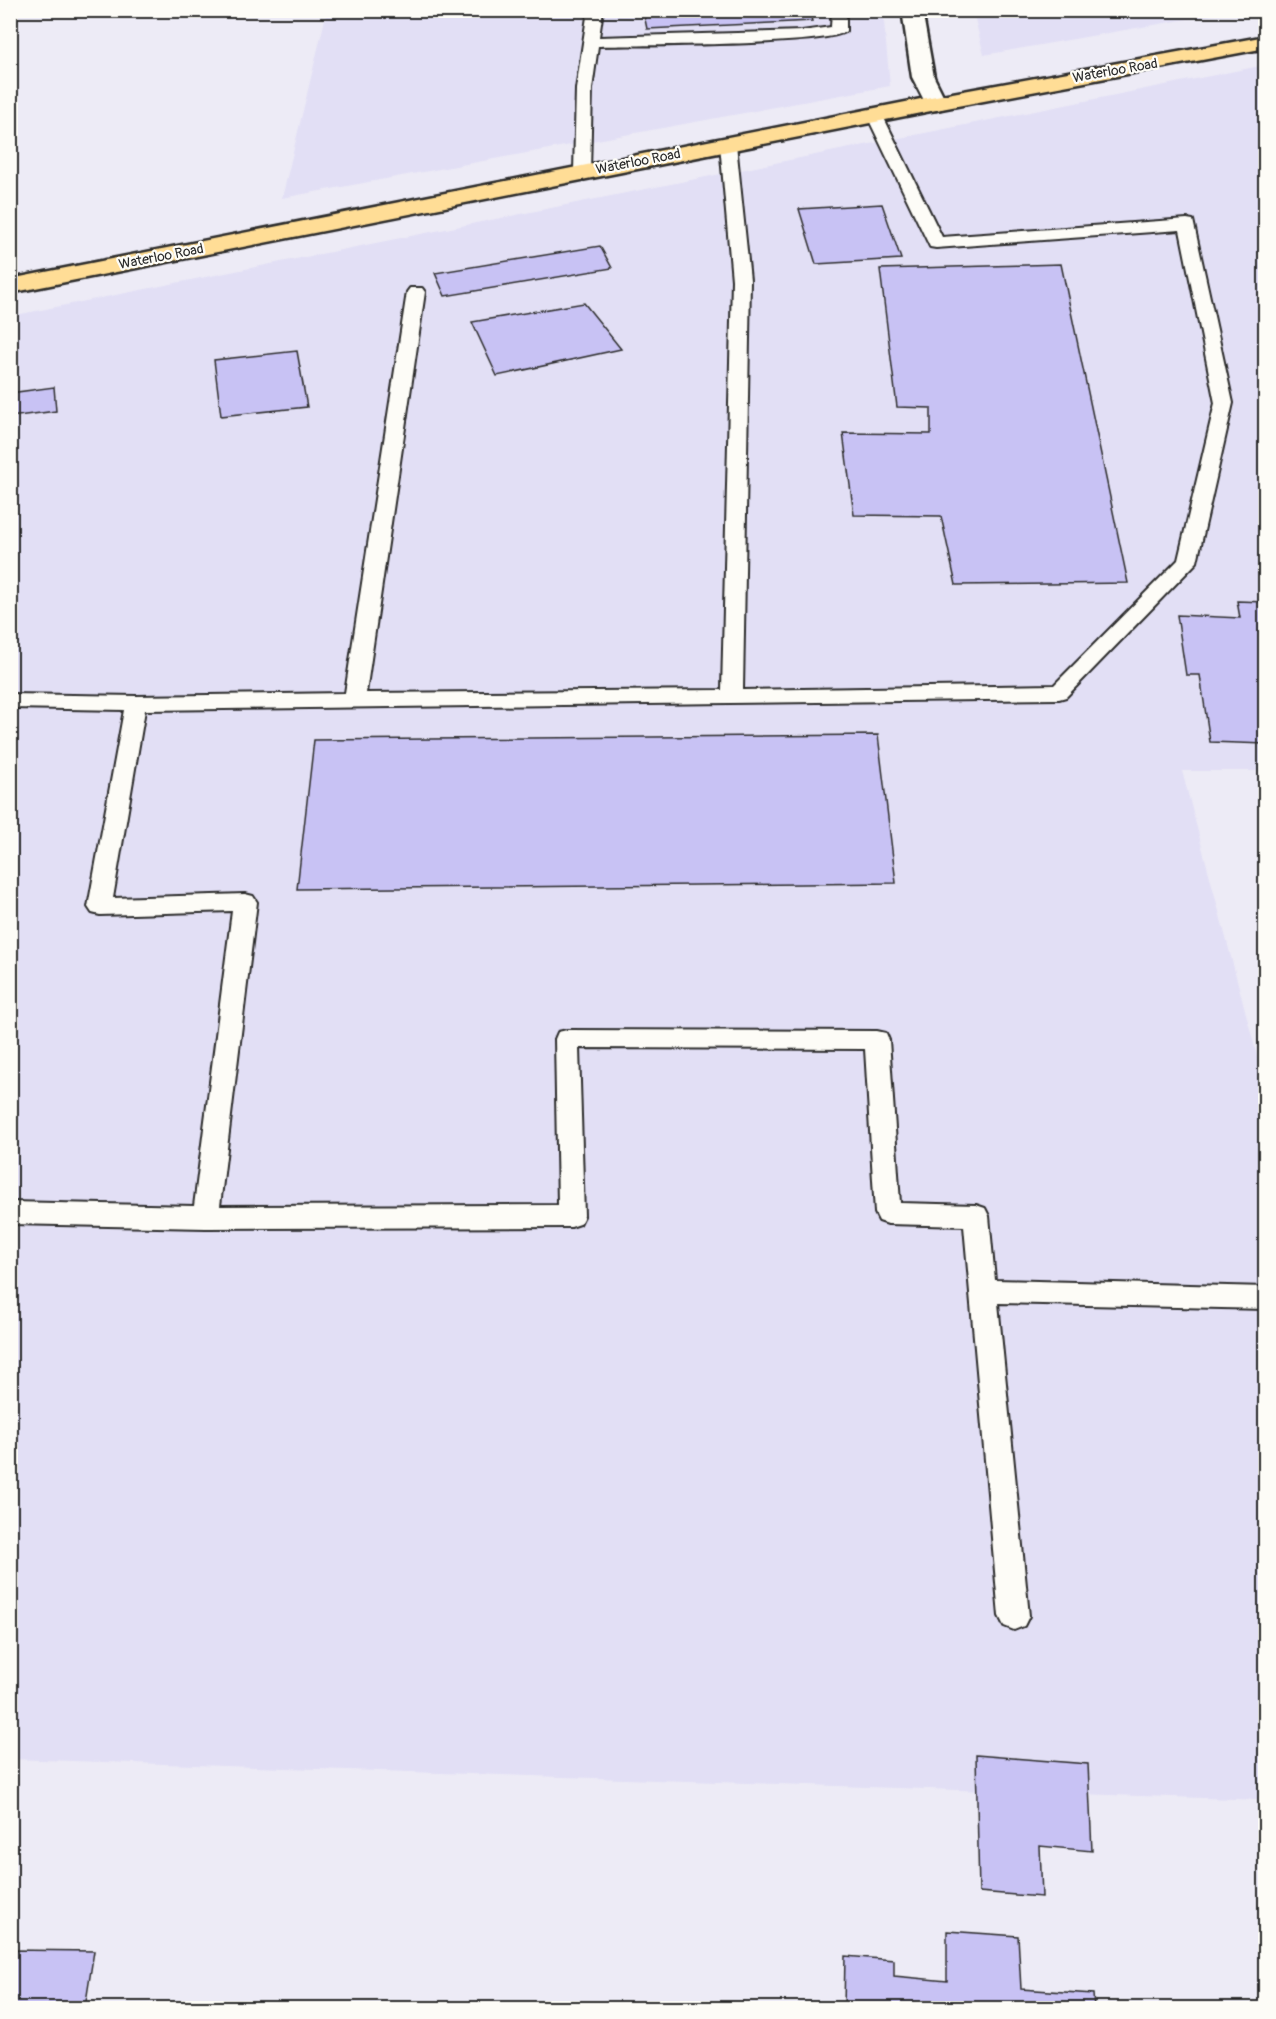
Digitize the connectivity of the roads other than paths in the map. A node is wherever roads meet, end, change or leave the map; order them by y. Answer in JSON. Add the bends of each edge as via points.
{"nodes":[{"id":1,"x":596,"y":10,"type":"edge"},
{"id":2,"x":839,"y":10,"type":"edge"},
{"id":3,"x":912,"y":10,"type":"edge"},
{"id":4,"x":591,"y":42,"type":"junction"},
{"id":5,"x":1266,"y":42,"type":"edge"},
{"id":6,"x":936,"y":103,"type":"junction"},
{"id":7,"x":875,"y":116,"type":"junction"},
{"id":8,"x":728,"y":144,"type":"junction"},
{"id":9,"x":582,"y":172,"type":"junction"},
{"id":10,"x":10,"y":286,"type":"edge"},
{"id":11,"x":416,"y":292,"type":"dead end"},
{"id":12,"x":732,"y":697,"type":"junction"},
{"id":13,"x":354,"y":700,"type":"junction"},
{"id":14,"x":10,"y":701,"type":"edge"},
{"id":15,"x":136,"y":703,"type":"junction"},
{"id":16,"x":10,"y":1214,"type":"edge"},
{"id":17,"x":206,"y":1217,"type":"junction"},
{"id":18,"x":982,"y":1291,"type":"junction"},
{"id":19,"x":1266,"y":1298,"type":"edge"},
{"id":20,"x":1014,"y":1616,"type":"dead end"}],
"edges":[{"from":1,"to":4,"type":"lane"},
{"from":2,"to":4,"type":"lane","via":[[838,31],[802,36]]},
{"from":3,"to":6,"type":"street","via":[[923,77]]},
{"from":4,"to":9,"type":"lane","via":[[584,89]]},
{"from":5,"to":6,"type":"main road","name":"Waterloo Road"},
{"from":6,"to":7,"type":"main road","name":"Waterloo Road"},
{"from":7,"to":8,"type":"main road","name":"Waterloo Road"},
{"from":7,"to":12,"type":"lane","via":[[936,243],[1187,224],[1224,403],[1187,562],[1059,692]]},
{"from":8,"to":9,"type":"main road","name":"Waterloo Road"},
{"from":8,"to":12,"type":"lane","via":[[741,280]]},
{"from":9,"to":10,"type":"main road","name":"Waterloo Road"},
{"from":11,"to":13,"type":"lane"},
{"from":12,"to":13,"type":"lane"},
{"from":13,"to":15,"type":"lane"},
{"from":14,"to":15,"type":"lane"},
{"from":15,"to":17,"type":"lane","via":[[100,907],[245,902]]},
{"from":16,"to":17,"type":"lane"},
{"from":17,"to":18,"type":"lane","via":[[571,1216],[567,1039],[877,1040],[888,1212],[976,1216]]},
{"from":18,"to":19,"type":"lane"},
{"from":18,"to":20,"type":"lane"}]}
